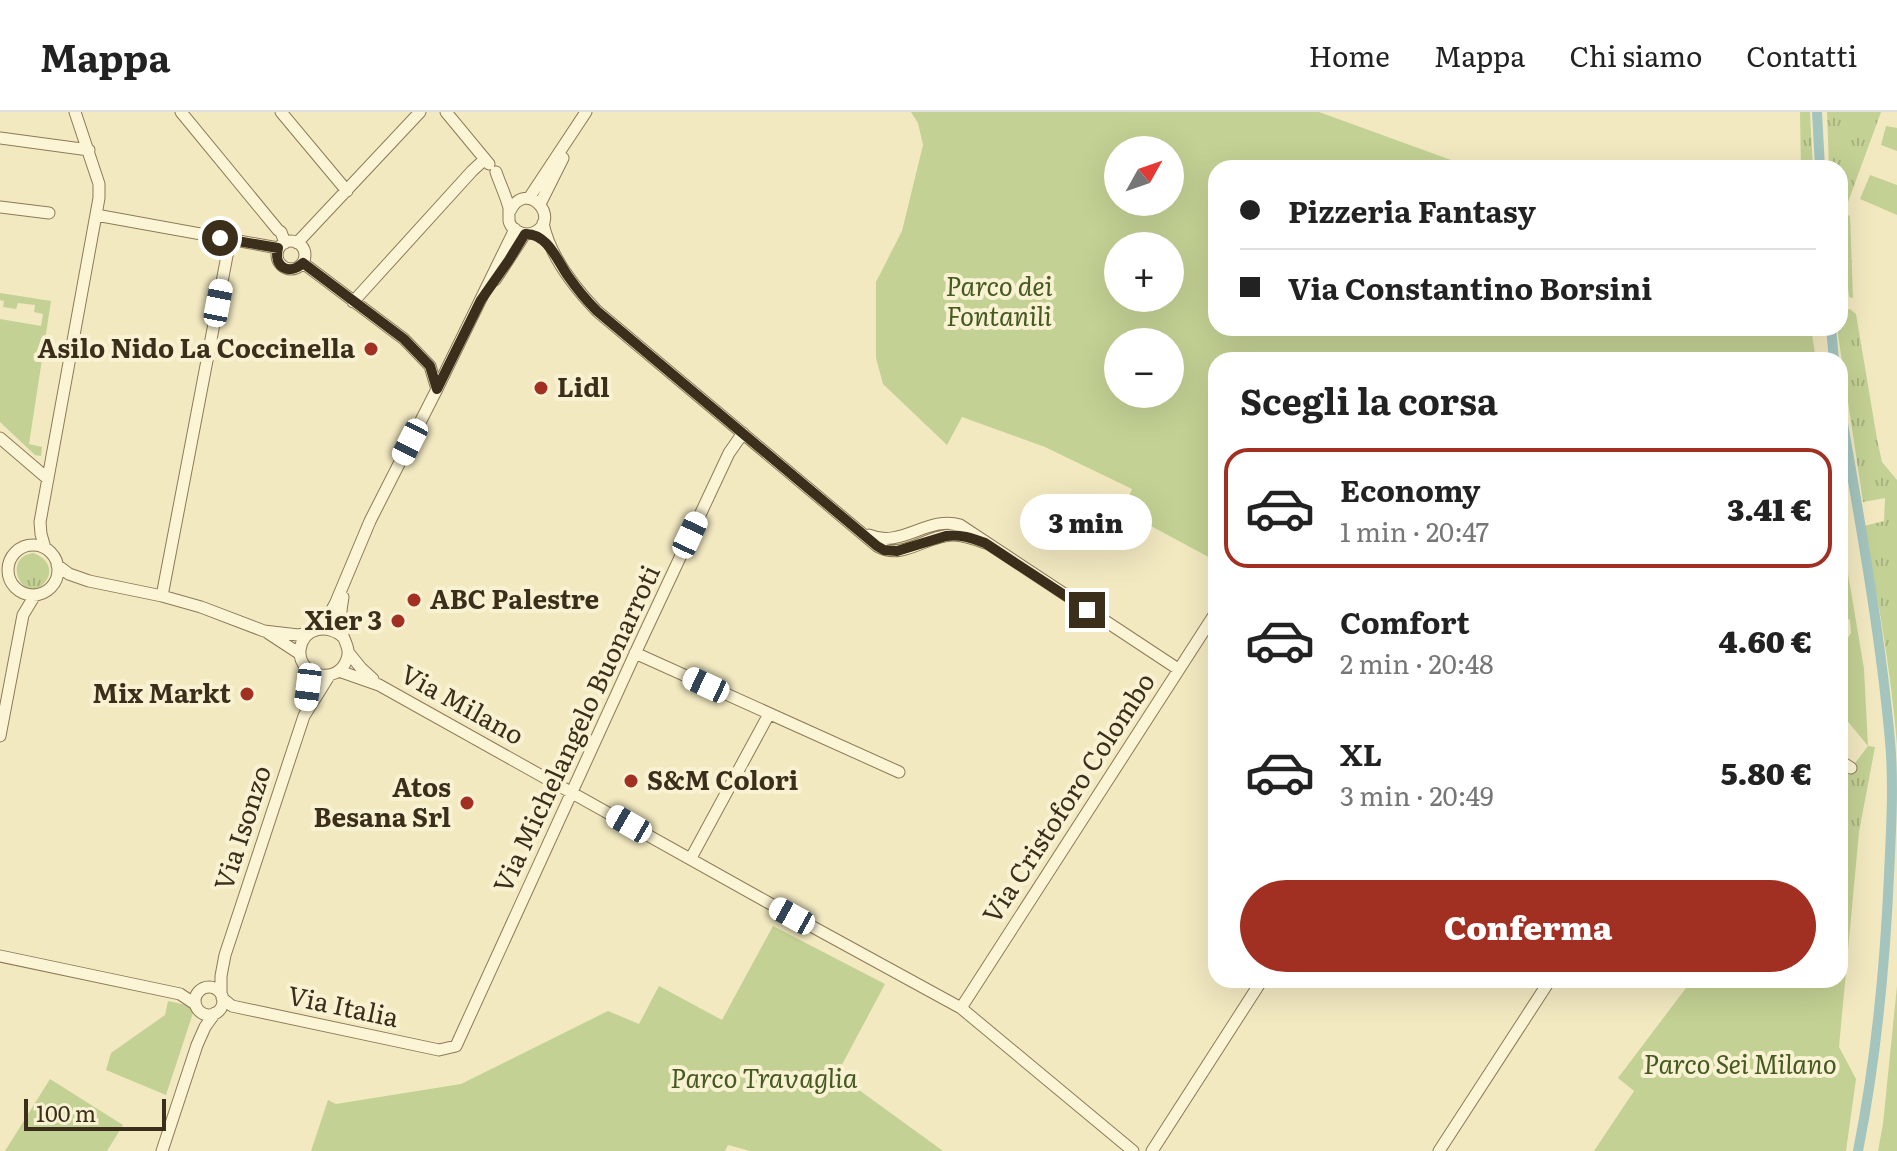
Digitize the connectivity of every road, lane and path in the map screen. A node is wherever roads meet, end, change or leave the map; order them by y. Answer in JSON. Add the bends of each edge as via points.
{"nodes":[{"id":1,"x":75,"y":112,"type":"edge"},
{"id":2,"x":181,"y":112,"type":"edge"},
{"id":3,"x":281,"y":112,"type":"edge"},
{"id":4,"x":420,"y":112,"type":"edge"},
{"id":5,"x":446,"y":112,"type":"edge"},
{"id":6,"x":583,"y":117,"type":"edge"},
{"id":7,"x":0,"y":138,"type":"edge"},
{"id":8,"x":89,"y":150,"type":"junction"},
{"id":9,"x":485,"y":159,"type":"junction"},
{"id":10,"x":496,"y":172,"type":"junction"},
{"id":11,"x":347,"y":191,"type":"junction"},
{"id":12,"x":531,"y":200,"type":"junction"},
{"id":13,"x":0,"y":207,"type":"edge"},
{"id":14,"x":510,"y":211,"type":"junction"},
{"id":15,"x":49,"y":213,"type":"dead end"},
{"id":16,"x":96,"y":215,"type":"junction"},
{"id":17,"x":543,"y":223,"type":"junction"},
{"id":18,"x":523,"y":232,"type":"junction"},
{"id":19,"x":230,"y":240,"type":"junction"},
{"id":20,"x":287,"y":245,"type":"junction"},
{"id":21,"x":549,"y":246,"type":"junction"},
{"id":22,"x":303,"y":263,"type":"junction"},
{"id":23,"x":353,"y":302,"type":"junction"},
{"id":24,"x":437,"y":389,"type":"junction"},
{"id":25,"x":743,"y":433,"type":"junction"},
{"id":26,"x":0,"y":438,"type":"edge"},
{"id":27,"x":48,"y":479,"type":"junction"},
{"id":28,"x":40,"y":522,"type":"junction"},
{"id":29,"x":25,"y":546,"type":"junction"},
{"id":30,"x":45,"y":548,"type":"junction"},
{"id":31,"x":6,"y":558,"type":"edge"},
{"id":32,"x":57,"y":565,"type":"junction"},
{"id":33,"x":5,"y":576,"type":"edge"},
{"id":34,"x":347,"y":576,"type":"junction"},
{"id":35,"x":89,"y":581,"type":"junction"},
{"id":36,"x":53,"y":585,"type":"junction"},
{"id":37,"x":19,"y":591,"type":"junction"},
{"id":38,"x":35,"y":595,"type":"junction"},
{"id":39,"x":162,"y":596,"type":"junction"},
{"id":40,"x":23,"y":615,"type":"junction"},
{"id":41,"x":1208,"y":624,"type":"edge"},
{"id":42,"x":322,"y":628,"type":"junction"},
{"id":43,"x":264,"y":631,"type":"junction"},
{"id":44,"x":309,"y":633,"type":"junction"},
{"id":45,"x":343,"y":637,"type":"junction"},
{"id":46,"x":348,"y":652,"type":"junction"},
{"id":47,"x":635,"y":653,"type":"junction"},
{"id":48,"x":300,"y":654,"type":"junction"},
{"id":49,"x":1178,"y":669,"type":"junction"},
{"id":50,"x":309,"y":670,"type":"junction"},
{"id":51,"x":334,"y":674,"type":"junction"},
{"id":52,"x":6,"y":678,"type":"edge"},
{"id":53,"x":379,"y":685,"type":"junction"},
{"id":54,"x":769,"y":714,"type":"junction"},
{"id":55,"x":304,"y":716,"type":"junction"},
{"id":56,"x":0,"y":736,"type":"edge"},
{"id":57,"x":1848,"y":766,"type":"edge"},
{"id":58,"x":1851,"y":768,"type":"dead end"},
{"id":59,"x":899,"y":772,"type":"dead end"},
{"id":60,"x":572,"y":792,"type":"junction"},
{"id":61,"x":691,"y":858,"type":"junction"},
{"id":62,"x":225,"y":955,"type":"junction"},
{"id":63,"x":0,"y":956,"type":"edge"},
{"id":64,"x":1257,"y":988,"type":"edge"},
{"id":65,"x":1545,"y":988,"type":"edge"},
{"id":66,"x":201,"y":989,"type":"junction"},
{"id":67,"x":180,"y":994,"type":"junction"},
{"id":68,"x":222,"y":996,"type":"junction"},
{"id":69,"x":196,"y":1006,"type":"junction"},
{"id":70,"x":961,"y":1008,"type":"junction"},
{"id":71,"x":215,"y":1013,"type":"junction"},
{"id":72,"x":197,"y":1045,"type":"junction"},
{"id":73,"x":456,"y":1046,"type":"joint"},
{"id":74,"x":162,"y":1151,"type":"edge"},
{"id":75,"x":1133,"y":1151,"type":"edge"},
{"id":76,"x":1152,"y":1151,"type":"edge"},
{"id":77,"x":1439,"y":1151,"type":"edge"}],
"edges":[{"from":1,"to":8,"type":"street"},
{"from":2,"to":20,"type":"street"},
{"from":3,"to":11,"type":"street"},
{"from":4,"to":11,"type":"street"},
{"from":5,"to":9,"type":"street"},
{"from":6,"to":12,"type":"street"},
{"from":7,"to":8,"type":"street"},
{"from":8,"to":16,"type":"street","via":[[99,184]]},
{"from":9,"to":10,"type":"street"},
{"from":9,"to":23,"type":"street"},
{"from":10,"to":12,"type":"street"},
{"from":10,"to":14,"type":"street"},
{"from":11,"to":20,"type":"street"},
{"from":12,"to":14,"type":"street","via":[[516,202]]},
{"from":12,"to":17,"type":"street","via":[[544,214]]},
{"from":13,"to":15,"type":"street"},
{"from":14,"to":18,"type":"street","via":[[509,221]]},
{"from":16,"to":19,"type":"street"},
{"from":16,"to":27,"type":"street"},
{"from":17,"to":18,"type":"street","via":[[538,230]]},
{"from":17,"to":21,"type":"street"},
{"from":18,"to":21,"type":"street"},
{"from":18,"to":24,"type":"street","via":[[481,300]]},
{"from":19,"to":20,"type":"street"},
{"from":19,"to":39,"type":"street"},
{"from":20,"to":22,"type":"street","via":[[302,247]]},
{"from":20,"to":22,"type":"street","via":[[277,254],[281,265],[292,270]]},
{"from":21,"to":25,"type":"street","via":[[597,311]]},
{"from":22,"to":23,"type":"street"},
{"from":23,"to":24,"type":"street","via":[[426,360]]},
{"from":24,"to":34,"type":"street"},
{"from":25,"to":47,"type":"street","name":"Via Michelangelo Buonarroti"},
{"from":25,"to":49,"type":"street","via":[[859,529],[890,539],[944,522],[960,525]]},
{"from":26,"to":27,"type":"street"},
{"from":27,"to":28,"type":"street"},
{"from":28,"to":29,"type":"street"},
{"from":28,"to":30,"type":"street"},
{"from":29,"to":30,"type":"street"},
{"from":29,"to":31,"type":"street"},
{"from":30,"to":32,"type":"street"},
{"from":31,"to":33,"type":"street"},
{"from":32,"to":35,"type":"street"},
{"from":32,"to":36,"type":"street"},
{"from":33,"to":37,"type":"street"},
{"from":34,"to":42,"type":"street"},
{"from":34,"to":45,"type":"street"},
{"from":35,"to":36,"type":"street"},
{"from":35,"to":39,"type":"street"},
{"from":36,"to":38,"type":"street"},
{"from":37,"to":38,"type":"street"},
{"from":37,"to":40,"type":"street"},
{"from":38,"to":40,"type":"street"},
{"from":39,"to":43,"type":"street"},
{"from":40,"to":52,"type":"street"},
{"from":41,"to":49,"type":"street","name":"Via Cristoforo Colombo"},
{"from":42,"to":44,"type":"street"},
{"from":42,"to":45,"type":"street"},
{"from":43,"to":44,"type":"street"},
{"from":43,"to":48,"type":"street"},
{"from":44,"to":48,"type":"street"},
{"from":45,"to":46,"type":"street"},
{"from":46,"to":51,"type":"street","via":[[344,666]]},
{"from":46,"to":53,"type":"street","name":"Via Milano"},
{"from":47,"to":54,"type":"street"},
{"from":47,"to":60,"type":"street","name":"Via Michelangelo Buonarroti"},
{"from":48,"to":50,"type":"street"},
{"from":49,"to":70,"type":"street","name":"Via Cristoforo Colombo"},
{"from":50,"to":51,"type":"street"},
{"from":50,"to":55,"type":"street","name":"Via Isonzo"},
{"from":51,"to":53,"type":"street","name":"Via Milano"},
{"from":51,"to":55,"type":"street","name":"Via Isonzo"},
{"from":52,"to":56,"type":"street"},
{"from":53,"to":60,"type":"street","name":"Via Milano"},
{"from":54,"to":59,"type":"street"},
{"from":54,"to":61,"type":"street"},
{"from":55,"to":62,"type":"street","name":"Via Isonzo"},
{"from":57,"to":58,"type":"street"},
{"from":60,"to":61,"type":"street","name":"Via Milano"},
{"from":60,"to":73,"type":"street","name":"Via Michelangelo Buonarroti"},
{"from":61,"to":70,"type":"street","name":"Via Milano"},
{"from":62,"to":66,"type":"street","name":"Via Isonzo"},
{"from":62,"to":68,"type":"street","name":"Via Isonzo"},
{"from":63,"to":67,"type":"street"},
{"from":64,"to":76,"type":"street"},
{"from":65,"to":77,"type":"street"},
{"from":66,"to":67,"type":"street"},
{"from":66,"to":68,"type":"street","via":[[215,988]]},
{"from":66,"to":69,"type":"street"},
{"from":67,"to":69,"type":"street"},
{"from":68,"to":71,"type":"street"},
{"from":68,"to":73,"type":"street","name":"Via Italia","via":[[232,1006],[439,1050]]},
{"from":69,"to":71,"type":"street","via":[[203,1014]]},
{"from":69,"to":72,"type":"street"},
{"from":70,"to":75,"type":"street","name":"Via Milano"},
{"from":71,"to":72,"type":"street"},
{"from":72,"to":74,"type":"street"}]}
